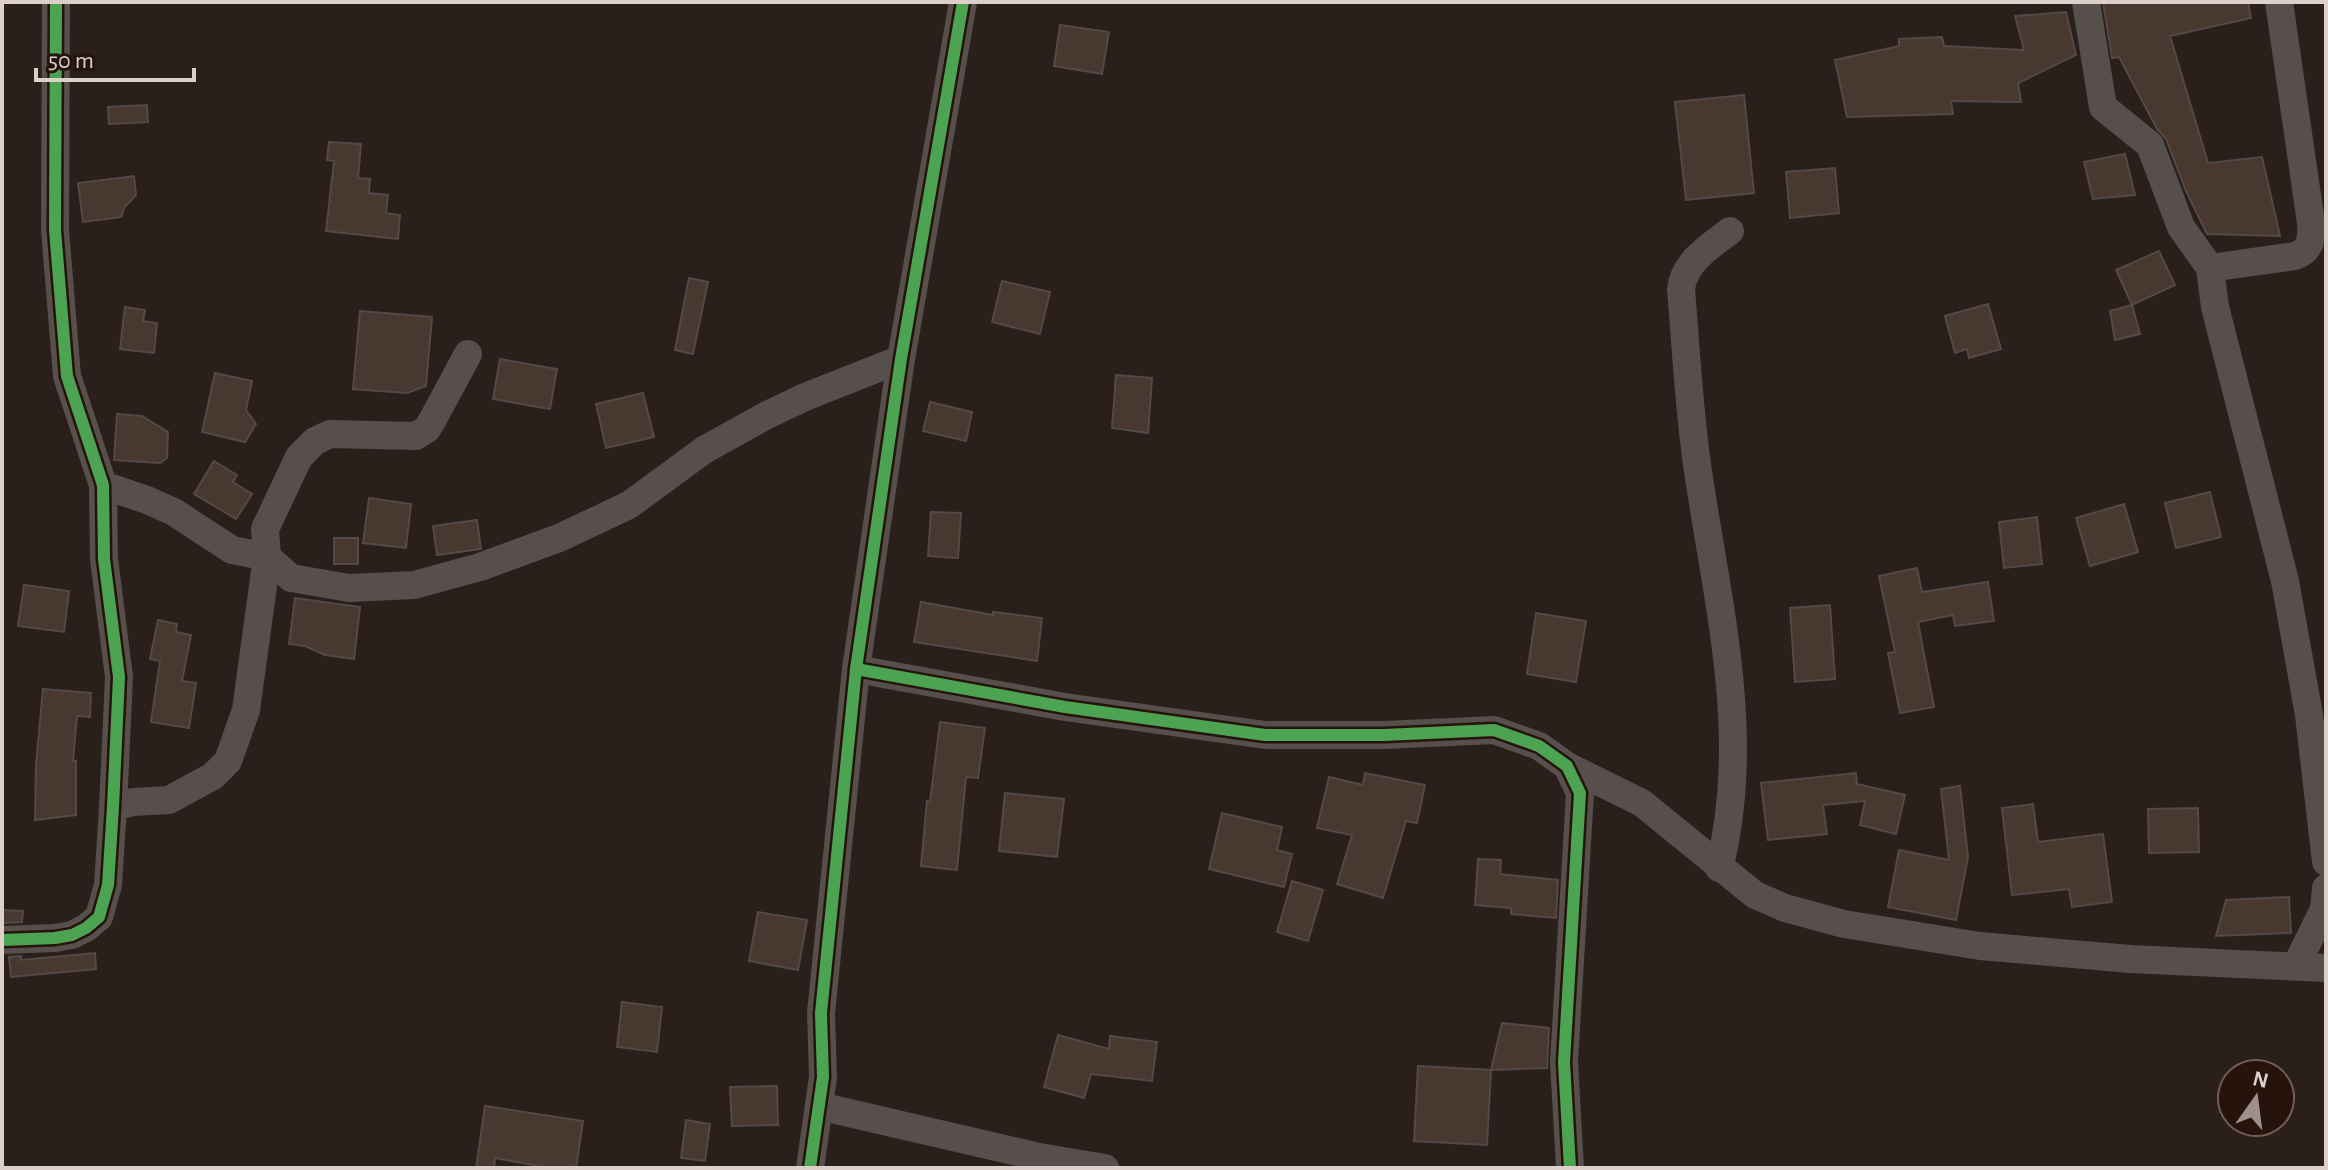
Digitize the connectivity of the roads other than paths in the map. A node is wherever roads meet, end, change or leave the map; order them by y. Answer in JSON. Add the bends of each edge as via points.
{"nodes":[{"id":1,"x":56,"y":2,"type":"edge"},
{"id":2,"x":963,"y":2,"type":"edge"},
{"id":3,"x":2086,"y":2,"type":"edge"},
{"id":4,"x":2279,"y":2,"type":"edge"},
{"id":5,"x":1730,"y":231,"type":"dead end"},
{"id":6,"x":2210,"y":268,"type":"junction"},
{"id":7,"x":468,"y":354,"type":"dead end"},
{"id":8,"x":901,"y":359,"type":"junction"},
{"id":9,"x":103,"y":485,"type":"junction"},
{"id":10,"x":267,"y":557,"type":"junction"},
{"id":11,"x":856,"y":669,"type":"junction"},
{"id":12,"x":1567,"y":766,"type":"junction"},
{"id":13,"x":113,"y":807,"type":"junction"},
{"id":14,"x":2326,"y":862,"type":"edge"},
{"id":15,"x":1719,"y":868,"type":"junction"},
{"id":16,"x":2326,"y":888,"type":"edge"},
{"id":17,"x":2,"y":940,"type":"edge"},
{"id":18,"x":2296,"y":966,"type":"junction"},
{"id":19,"x":2326,"y":968,"type":"edge"},
{"id":20,"x":819,"y":1106,"type":"junction"},
{"id":21,"x":810,"y":1168,"type":"edge"},
{"id":22,"x":1105,"y":1168,"type":"edge"},
{"id":23,"x":1570,"y":1168,"type":"edge"}],
"edges":[{"from":1,"to":9,"type":"street","via":[[55,230],[67,376]]},
{"from":2,"to":8,"type":"street"},
{"from":3,"to":6,"type":"street","via":[[2103,107],[2150,145],[2181,227]]},
{"from":4,"to":6,"type":"street","via":[[2310,244],[2295,256]]},
{"from":5,"to":15,"type":"street","via":[[1692,264],[1681,289],[1697,468],[1733,712],[1730,828]]},
{"from":6,"to":14,"type":"street","via":[[2215,307],[2285,581],[2309,715]]},
{"from":7,"to":10,"type":"street","via":[[427,429],[416,436],[330,434],[299,457],[265,529]]},
{"from":8,"to":10,"type":"street","via":[[767,415],[704,450],[629,505],[480,567],[414,585],[349,588],[291,578]]},
{"from":8,"to":11,"type":"street"},
{"from":9,"to":10,"type":"street","via":[[174,512],[232,550]]},
{"from":9,"to":13,"type":"street","via":[[104,559],[119,677]]},
{"from":10,"to":13,"type":"street","via":[[246,710],[228,761],[213,776],[169,800]]},
{"from":11,"to":12,"type":"street","via":[[1065,707],[1265,735],[1494,730],[1539,746]]},
{"from":11,"to":20,"type":"street","via":[[821,1013]]},
{"from":12,"to":15,"type":"street","via":[[1642,803]]},
{"from":12,"to":23,"type":"street","via":[[1580,793],[1564,1062]]},
{"from":13,"to":17,"type":"street","via":[[108,885],[99,917],[72,935]]},
{"from":15,"to":18,"type":"street","via":[[1755,895],[1785,908],[1927,939],[2130,959]]},
{"from":16,"to":18,"type":"street","via":[[2324,909]]},
{"from":18,"to":19,"type":"street"},
{"from":20,"to":21,"type":"street"},
{"from":20,"to":22,"type":"street"}]}
